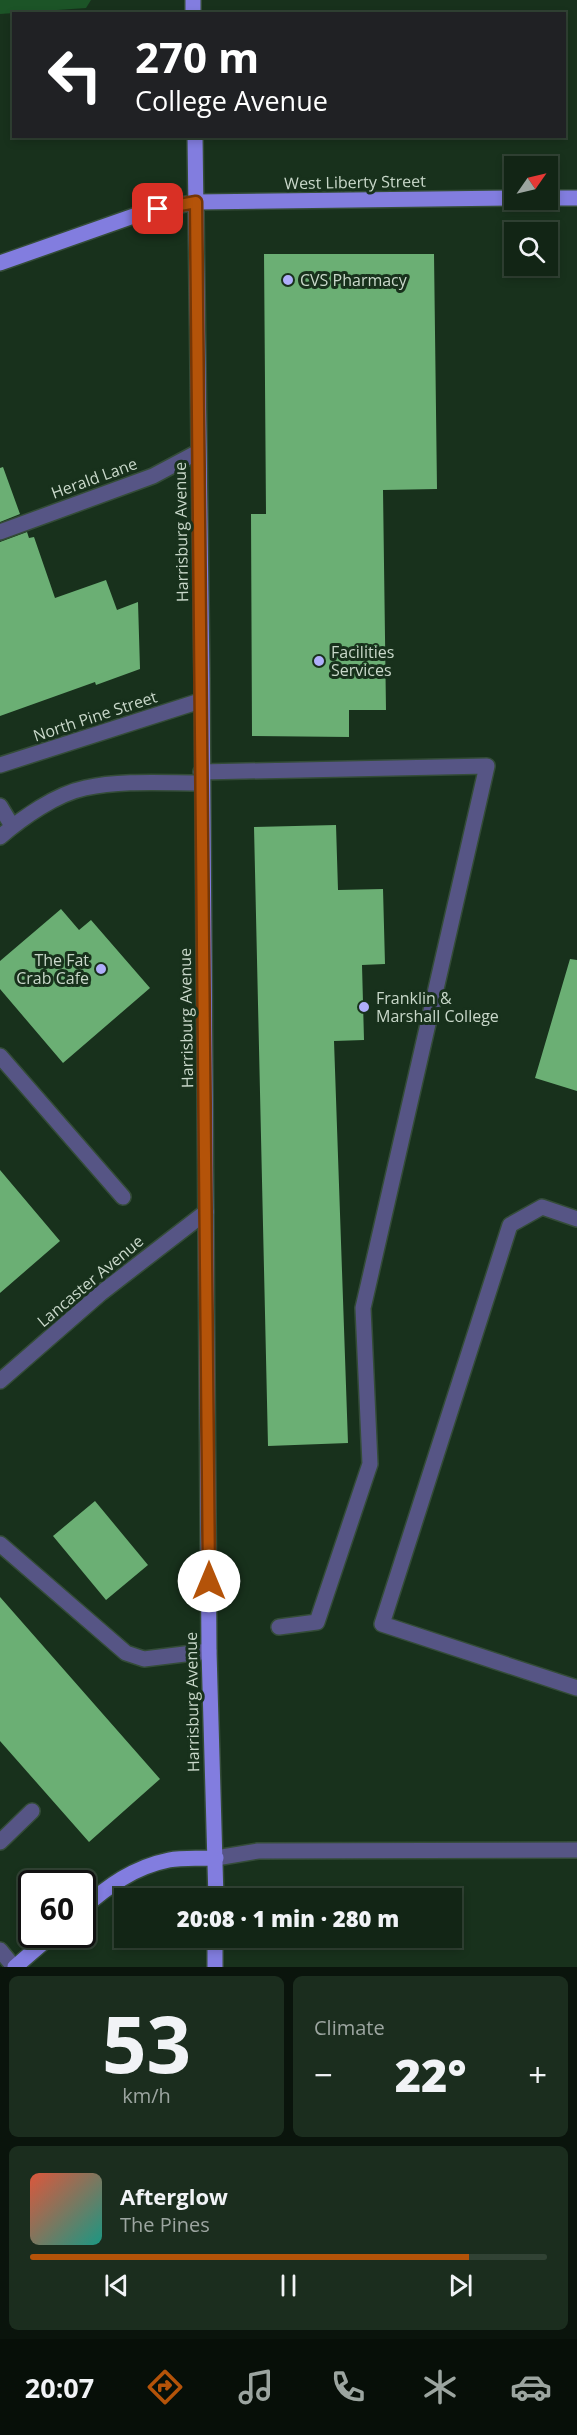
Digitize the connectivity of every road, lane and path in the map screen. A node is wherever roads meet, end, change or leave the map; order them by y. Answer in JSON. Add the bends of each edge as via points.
{"nodes":[{"id":1,"x":195,"y":138,"type":"edge"},
{"id":2,"x":504,"y":198,"type":"edge"},
{"id":3,"x":558,"y":198,"type":"edge"},
{"id":4,"x":577,"y":198,"type":"edge"},
{"id":5,"x":196,"y":202,"type":"junction"},
{"id":6,"x":0,"y":263,"type":"edge"},
{"id":7,"x":198,"y":452,"type":"junction"},
{"id":8,"x":0,"y":532,"type":"edge"},
{"id":9,"x":200,"y":701,"type":"junction"},
{"id":10,"x":0,"y":765,"type":"edge"},
{"id":11,"x":201,"y":778,"type":"junction"},
{"id":12,"x":0,"y":806,"type":"edge"},
{"id":13,"x":6,"y":832,"type":"edge"},
{"id":14,"x":0,"y":1056,"type":"edge"},
{"id":15,"x":123,"y":1197,"type":"dead end"},
{"id":16,"x":206,"y":1212,"type":"junction"},
{"id":17,"x":577,"y":1219,"type":"edge"},
{"id":18,"x":0,"y":1381,"type":"edge"},
{"id":19,"x":0,"y":1544,"type":"edge"},
{"id":20,"x":279,"y":1627,"type":"dead end"},
{"id":21,"x":209,"y":1651,"type":"junction"},
{"id":22,"x":577,"y":1688,"type":"edge"},
{"id":23,"x":32,"y":1811,"type":"dead end"},
{"id":24,"x":0,"y":1842,"type":"edge"},
{"id":25,"x":577,"y":1850,"type":"edge"},
{"id":26,"x":216,"y":1858,"type":"junction"},
{"id":27,"x":216,"y":1888,"type":"edge"},
{"id":28,"x":96,"y":1897,"type":"edge"},
{"id":29,"x":37,"y":1948,"type":"edge"},
{"id":30,"x":215,"y":1948,"type":"edge"},
{"id":31,"x":0,"y":1950,"type":"edge"},
{"id":32,"x":15,"y":1967,"type":"edge"},
{"id":33,"x":215,"y":1967,"type":"edge"}],
"edges":[{"from":1,"to":5,"type":"main road","name":"Harrisburg Avenue"},
{"from":2,"to":5,"type":"main road","name":"West Liberty Street"},
{"from":3,"to":4,"type":"main road"},
{"from":5,"to":6,"type":"main road","name":"West Liberty Street","via":[[145,212]]},
{"from":5,"to":7,"type":"main road","name":"Harrisburg Avenue"},
{"from":7,"to":8,"type":"street","name":"Herald Lane","via":[[153,476]]},
{"from":7,"to":9,"type":"main road","name":"Harrisburg Avenue"},
{"from":9,"to":10,"type":"street","name":"North Pine Street"},
{"from":9,"to":11,"type":"main road","name":"Harrisburg Avenue"},
{"from":11,"to":13,"type":"street","via":[[84,788],[46,804]]},
{"from":11,"to":16,"type":"main road","name":"Harrisburg Avenue"},
{"from":11,"to":20,"type":"street","via":[[487,766],[363,1308],[370,1464],[317,1622]]},
{"from":12,"to":13,"type":"street"},
{"from":14,"to":15,"type":"street"},
{"from":16,"to":18,"type":"street","name":"Lancaster Avenue","via":[[101,1293]]},
{"from":16,"to":21,"type":"main road","name":"Harrisburg Avenue"},
{"from":17,"to":22,"type":"street","via":[[542,1208],[510,1225],[382,1624]]},
{"from":19,"to":21,"type":"street","via":[[126,1653],[144,1659]]},
{"from":21,"to":26,"type":"main road","name":"Harrisburg Avenue"},
{"from":23,"to":24,"type":"street"},
{"from":25,"to":26,"type":"street","via":[[258,1851]]},
{"from":26,"to":27,"type":"main road","name":"Harrisburg Avenue"},
{"from":26,"to":28,"type":"main road","via":[[169,1860],[131,1873]]},
{"from":29,"to":32,"type":"main road"},
{"from":30,"to":33,"type":"main road"},
{"from":31,"to":32,"type":"street"}]}
